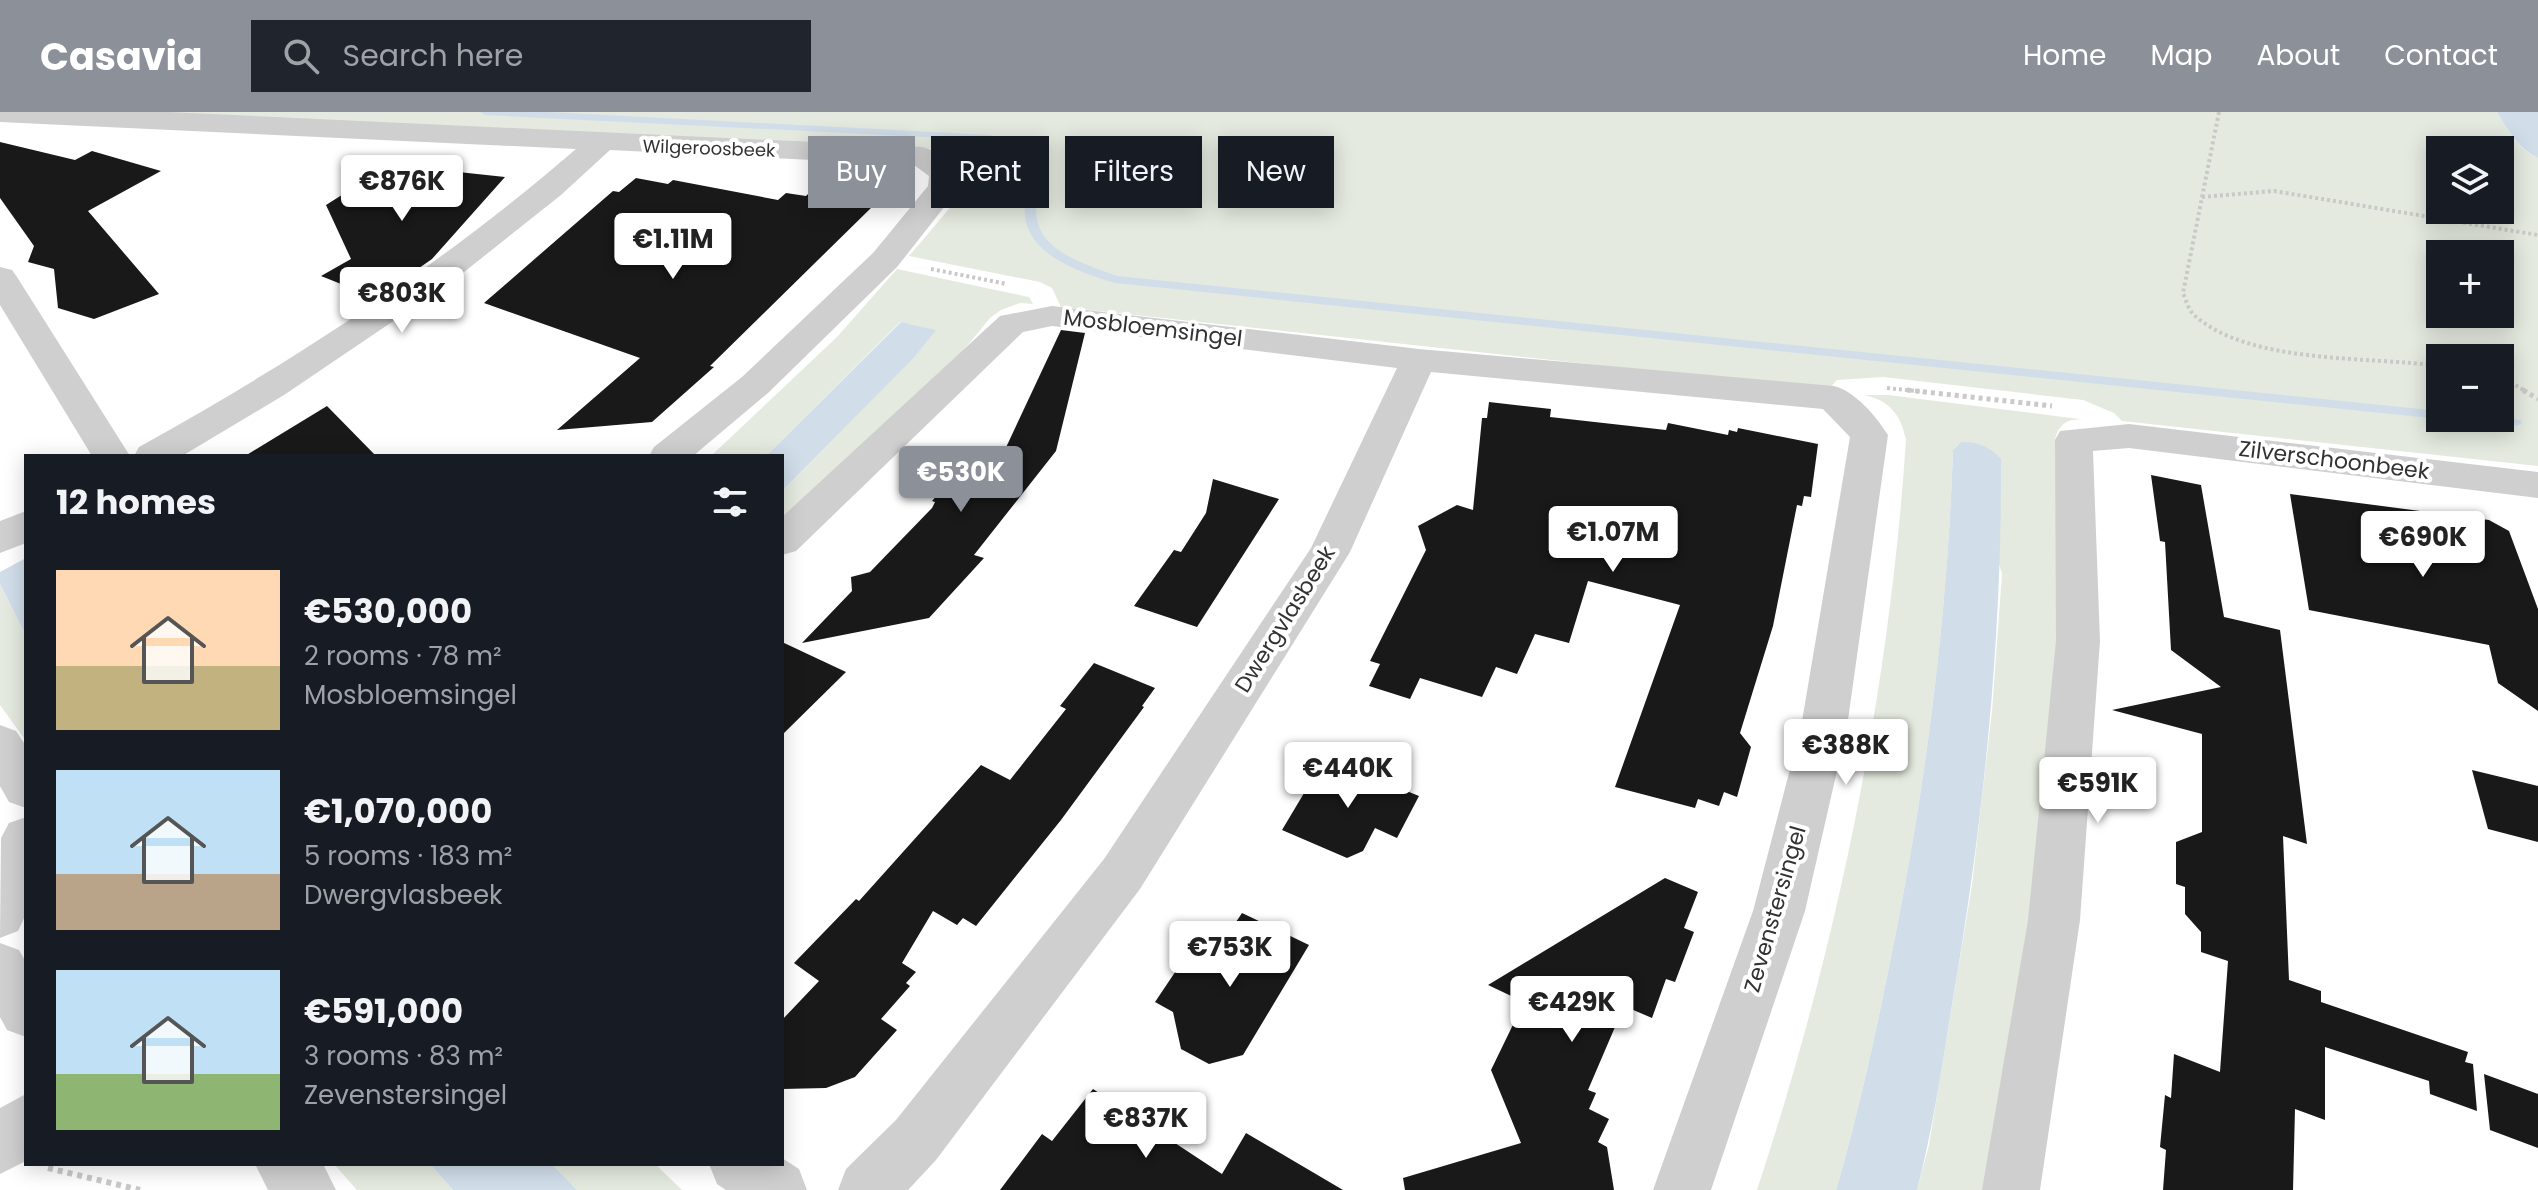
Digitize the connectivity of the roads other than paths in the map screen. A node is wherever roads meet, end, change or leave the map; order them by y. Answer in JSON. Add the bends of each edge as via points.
{"nodes":[{"id":1,"x":0,"y":113,"type":"edge"},
{"id":2,"x":601,"y":143,"type":"junction"},
{"id":3,"x":0,"y":277,"type":"edge"},
{"id":4,"x":1419,"y":360,"type":"junction"},
{"id":5,"x":110,"y":454,"type":"edge"},
{"id":6,"x":157,"y":454,"type":"edge"},
{"id":7,"x":670,"y":454,"type":"edge"},
{"id":8,"x":2538,"y":485,"type":"edge"},
{"id":9,"x":24,"y":526,"type":"edge"},
{"id":10,"x":0,"y":539,"type":"edge"},
{"id":11,"x":784,"y":539,"type":"edge"},
{"id":12,"x":0,"y":744,"type":"edge"},
{"id":13,"x":24,"y":785,"type":"edge"},
{"id":14,"x":24,"y":852,"type":"edge"},
{"id":15,"x":0,"y":915,"type":"edge"},
{"id":16,"x":0,"y":967,"type":"edge"},
{"id":17,"x":24,"y":1009,"type":"edge"},
{"id":18,"x":24,"y":1124,"type":"edge"},
{"id":19,"x":0,"y":1146,"type":"edge"},
{"id":20,"x":286,"y":1166,"type":"edge"},
{"id":21,"x":741,"y":1166,"type":"edge"},
{"id":22,"x":307,"y":1190,"type":"edge"},
{"id":23,"x":778,"y":1190,"type":"edge"},
{"id":24,"x":867,"y":1190,"type":"edge"},
{"id":25,"x":1682,"y":1190,"type":"edge"},
{"id":26,"x":2011,"y":1190,"type":"edge"}],
"edges":[{"from":1,"to":2,"type":"street","name":"Wilgeroosbeek"},
{"from":2,"to":6,"type":"street","via":[[452,265],[262,395]]},
{"from":2,"to":7,"type":"street","name":"Wilgeroosbeek","via":[[922,156],[944,173],[944,187],[885,260],[755,385]]},
{"from":3,"to":5,"type":"street"},
{"from":4,"to":11,"type":"street","name":"Mosbloemsingel","via":[[1052,316],[1012,323]]},
{"from":4,"to":24,"type":"street","name":"Dwergvlasbeek","via":[[1329,552],[1122,874],[916,1140]]},
{"from":4,"to":25,"type":"street","name":"Zevenstersingel","via":[[1834,398],[1869,435],[1824,727],[1779,911]]},
{"from":8,"to":26,"type":"street","name":"Zilverschoonbeek","via":[[2129,436],[2074,440],[2078,641],[2054,920]]},
{"from":9,"to":10,"type":"street"},
{"from":12,"to":13,"type":"street"},
{"from":14,"to":15,"type":"street"},
{"from":16,"to":17,"type":"street"},
{"from":18,"to":19,"type":"street"},
{"from":20,"to":22,"type":"street"},
{"from":21,"to":23,"type":"street"}]}
